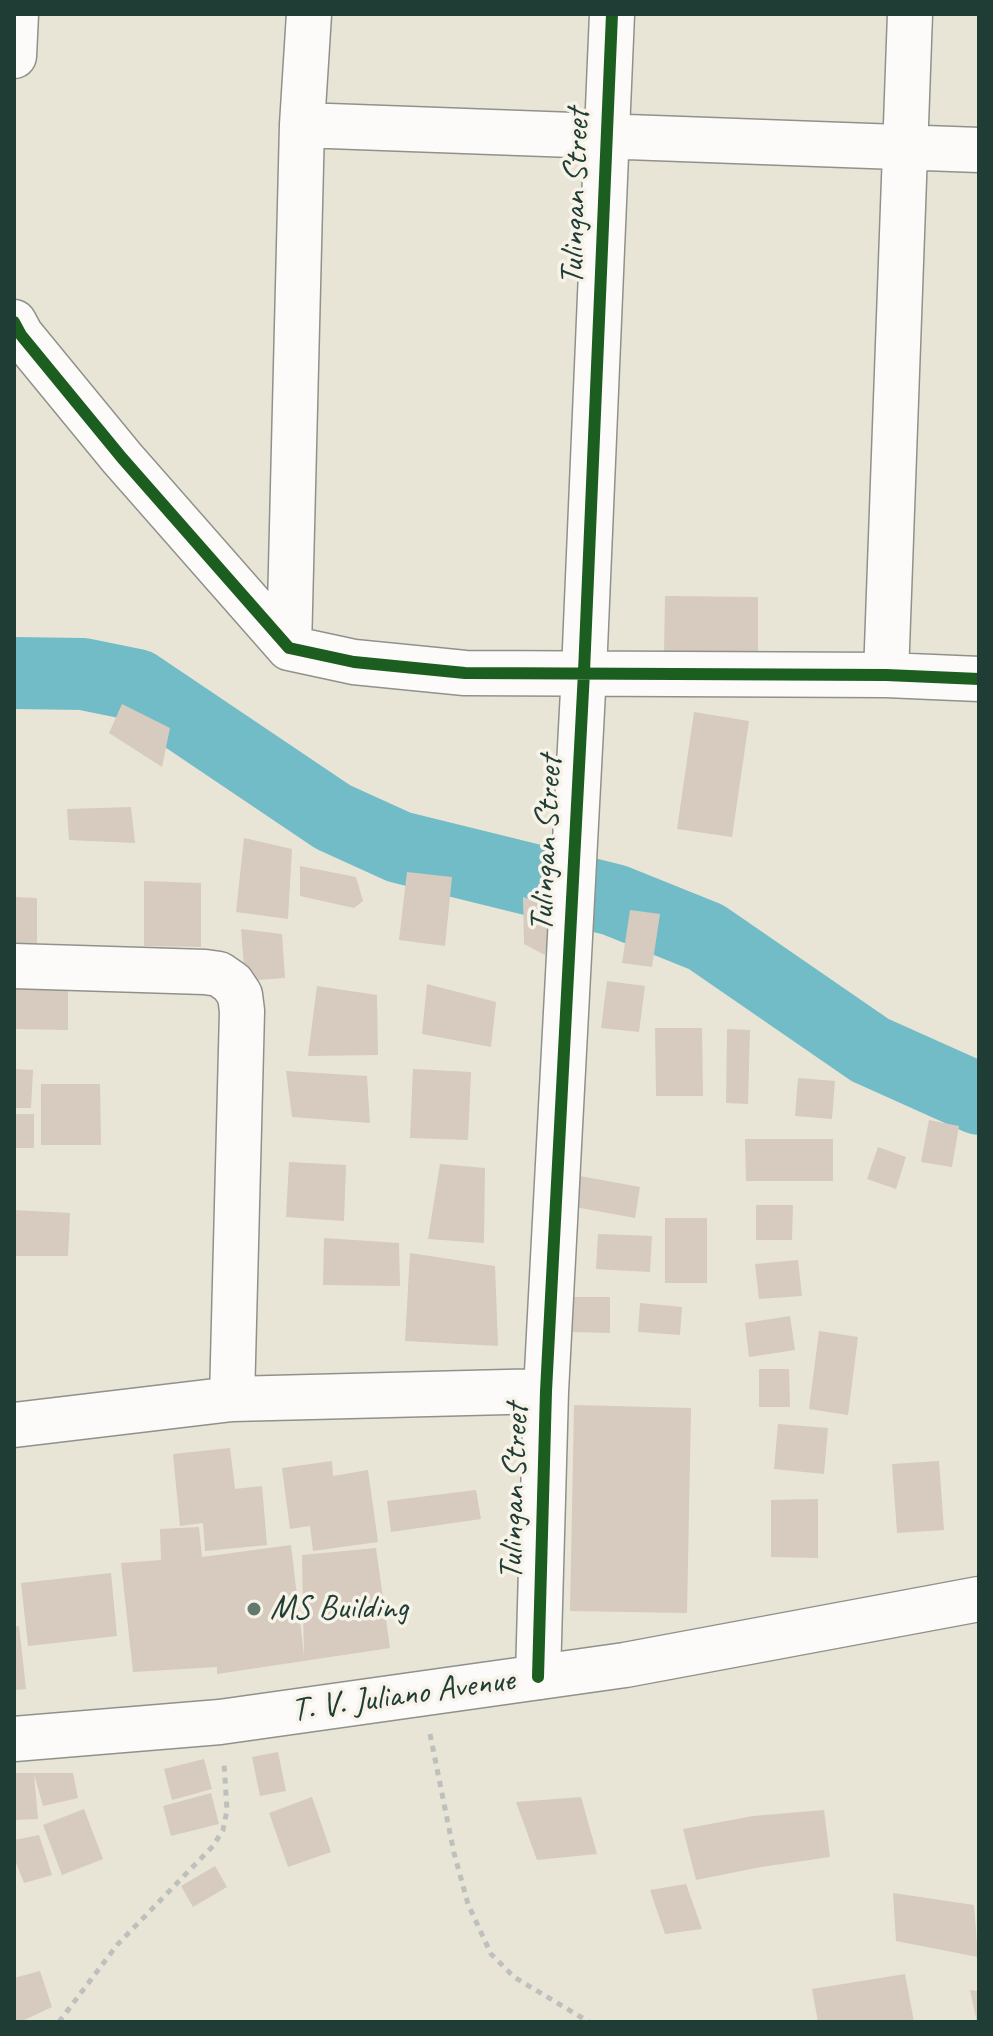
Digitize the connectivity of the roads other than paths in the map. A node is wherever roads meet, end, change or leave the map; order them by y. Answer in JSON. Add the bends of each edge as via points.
{"nodes":[{"id":1,"x":16,"y":14,"type":"edge"},
{"id":2,"x":309,"y":14,"type":"edge"},
{"id":3,"x":612,"y":14,"type":"edge"},
{"id":4,"x":910,"y":14,"type":"edge"},
{"id":5,"x":14,"y":56,"type":"edge"},
{"id":6,"x":302,"y":125,"type":"junction"},
{"id":7,"x":607,"y":137,"type":"junction"},
{"id":8,"x":904,"y":148,"type":"junction"},
{"id":9,"x":979,"y":150,"type":"edge"},
{"id":10,"x":14,"y":322,"type":"edge"},
{"id":11,"x":289,"y":648,"type":"junction"},
{"id":12,"x":584,"y":672,"type":"junction"},
{"id":13,"x":886,"y":675,"type":"junction"},
{"id":14,"x":979,"y":679,"type":"edge"},
{"id":15,"x":14,"y":966,"type":"edge"},
{"id":16,"x":546,"y":1391,"type":"junction"},
{"id":17,"x":232,"y":1399,"type":"junction"},
{"id":18,"x":14,"y":1425,"type":"edge"},
{"id":19,"x":979,"y":1599,"type":"edge"},
{"id":20,"x":538,"y":1677,"type":"junction"},
{"id":21,"x":14,"y":1739,"type":"edge"}],
"edges":[{"from":1,"to":5,"type":"street"},
{"from":2,"to":6,"type":"street"},
{"from":3,"to":7,"type":"street","name":"Tulingan Street"},
{"from":4,"to":8,"type":"street"},
{"from":6,"to":7,"type":"street"},
{"from":6,"to":11,"type":"street"},
{"from":7,"to":8,"type":"street"},
{"from":7,"to":12,"type":"street","name":"Tulingan Street"},
{"from":8,"to":9,"type":"street"},
{"from":8,"to":13,"type":"street"},
{"from":10,"to":11,"type":"street","via":[[132,470]]},
{"from":11,"to":12,"type":"street","via":[[354,662],[465,673]]},
{"from":12,"to":13,"type":"street"},
{"from":12,"to":16,"type":"street","name":"Tulingan Street"},
{"from":13,"to":14,"type":"street"},
{"from":15,"to":17,"type":"street","via":[[205,972],[219,974],[240,995]]},
{"from":16,"to":17,"type":"street"},
{"from":16,"to":20,"type":"street","name":"Tulingan Street"},
{"from":17,"to":18,"type":"street"},
{"from":19,"to":20,"type":"street","name":"T. V. Juliano Avenue"},
{"from":20,"to":21,"type":"street","name":"T. V. Juliano Avenue","via":[[220,1722]]}]}
